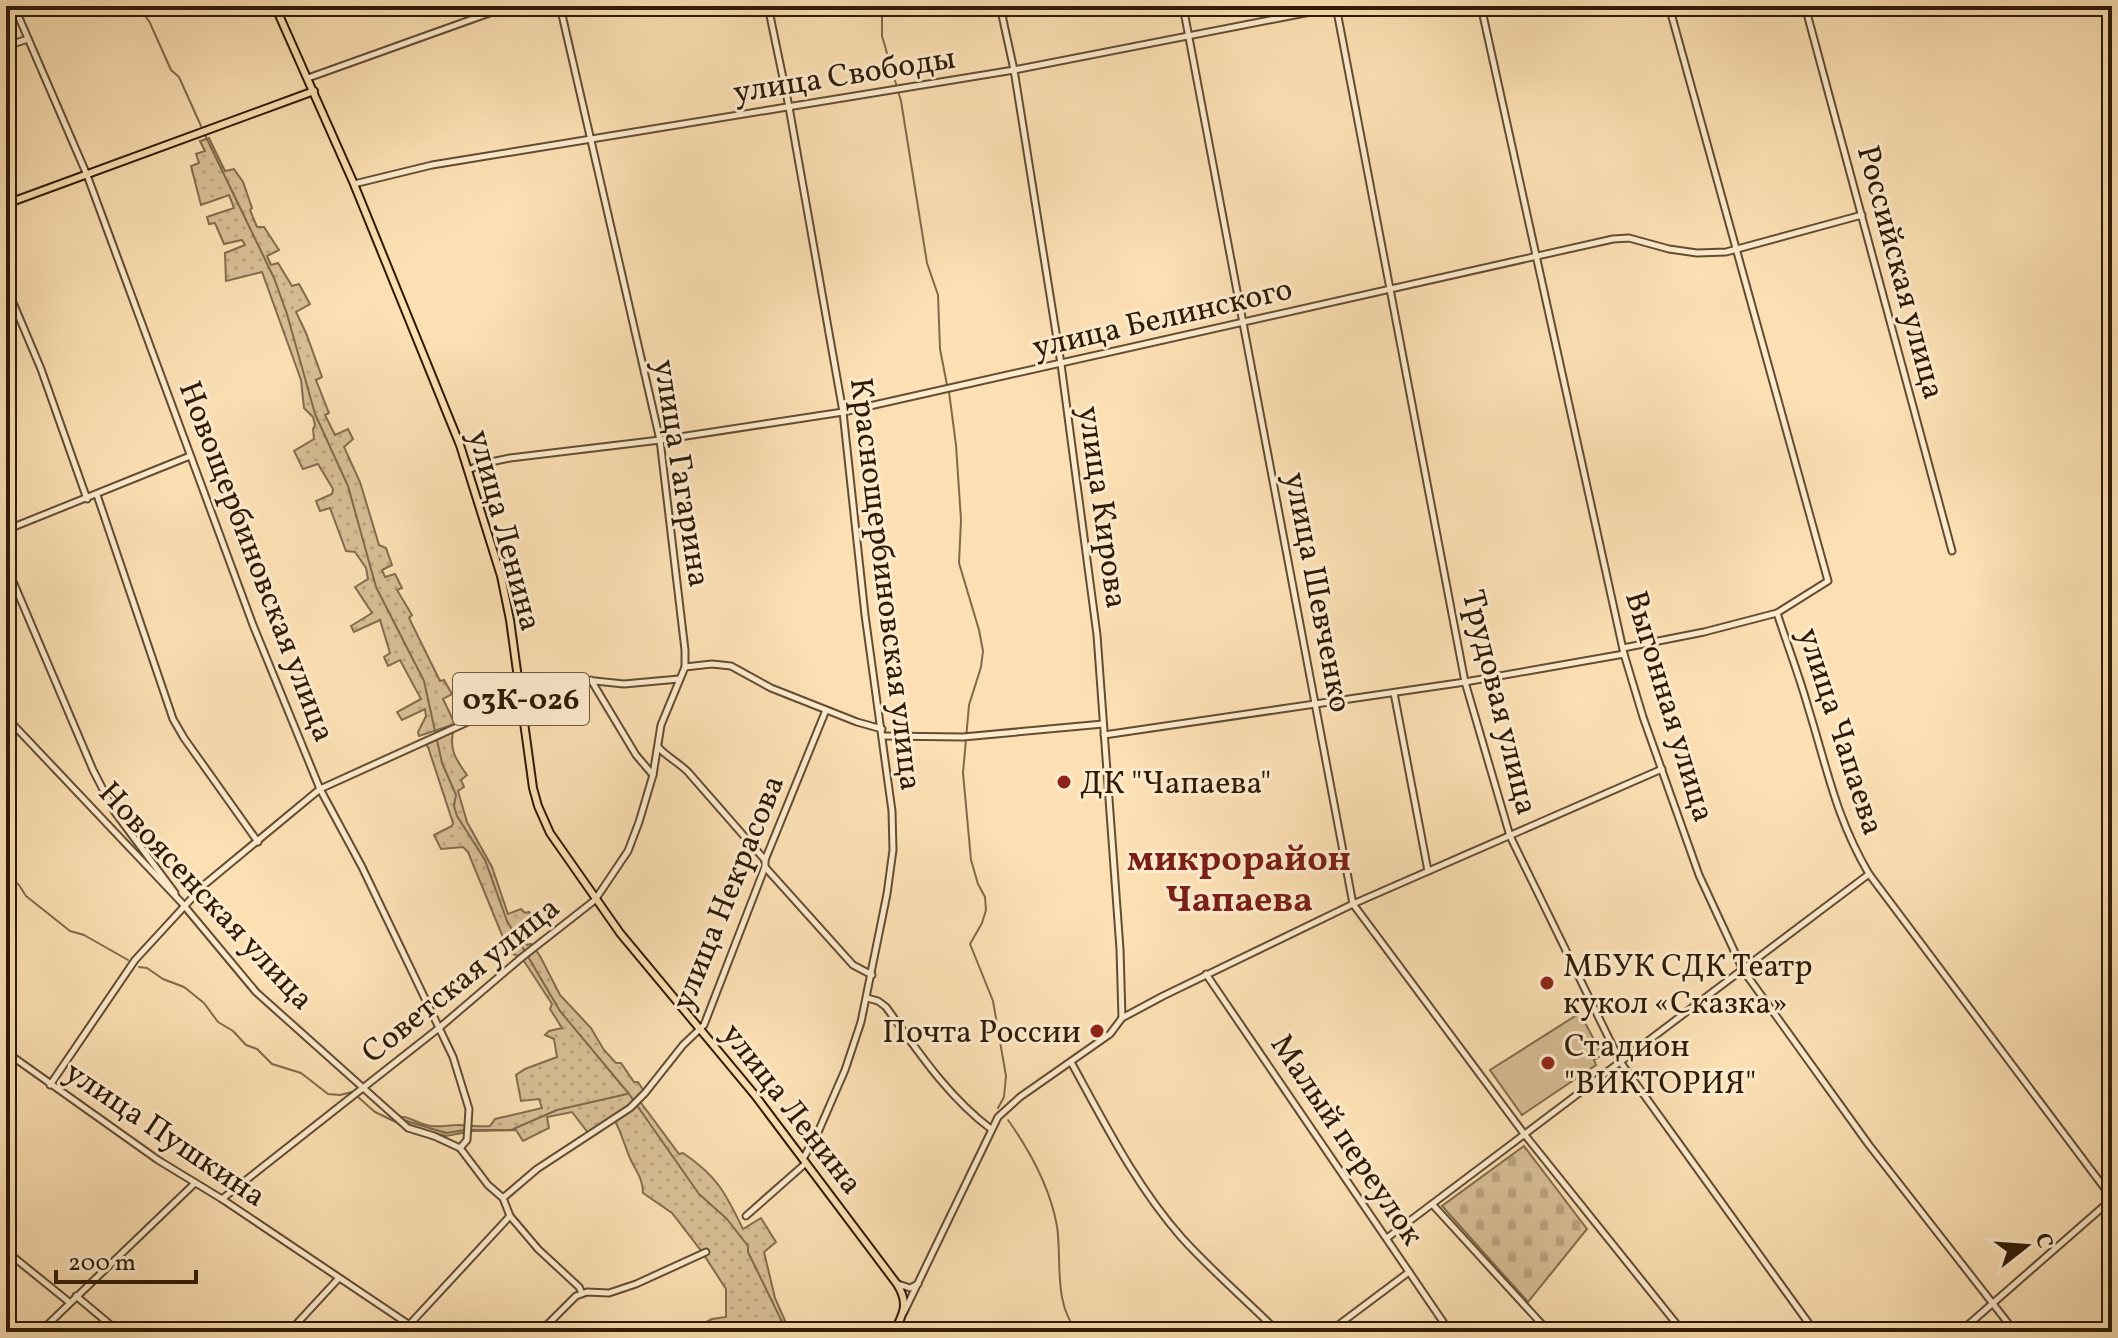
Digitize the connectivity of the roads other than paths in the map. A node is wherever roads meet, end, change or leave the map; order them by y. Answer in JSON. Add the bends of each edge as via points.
{"nodes":[{"id":1,"x":14,"y":6,"type":"edge"},
{"id":2,"x":275,"y":6,"type":"edge"},
{"id":3,"x":509,"y":6,"type":"edge"},
{"id":4,"x":560,"y":6,"type":"edge"},
{"id":5,"x":768,"y":6,"type":"edge"},
{"id":6,"x":1000,"y":6,"type":"edge"},
{"id":7,"x":1183,"y":6,"type":"edge"},
{"id":8,"x":1338,"y":6,"type":"edge"},
{"id":9,"x":1481,"y":6,"type":"edge"},
{"id":10,"x":1669,"y":6,"type":"edge"},
{"id":11,"x":1805,"y":6,"type":"edge"},
{"id":12,"x":1189,"y":37,"type":"junction"},
{"id":13,"x":28,"y":38,"type":"junction"},
{"id":14,"x":6,"y":46,"type":"edge"},
{"id":15,"x":1014,"y":70,"type":"junction"},
{"id":16,"x":308,"y":78,"type":"junction"},
{"id":17,"x":314,"y":91,"type":"junction"},
{"id":18,"x":789,"y":107,"type":"junction"},
{"id":19,"x":591,"y":140,"type":"junction"},
{"id":20,"x":87,"y":175,"type":"junction"},
{"id":21,"x":354,"y":184,"type":"junction"},
{"id":22,"x":6,"y":204,"type":"edge"},
{"id":23,"x":1862,"y":215,"type":"junction"},
{"id":24,"x":1737,"y":248,"type":"junction"},
{"id":25,"x":1537,"y":257,"type":"junction"},
{"id":26,"x":6,"y":286,"type":"edge"},
{"id":27,"x":1392,"y":290,"type":"junction"},
{"id":28,"x":1242,"y":323,"type":"junction"},
{"id":29,"x":1061,"y":364,"type":"junction"},
{"id":30,"x":843,"y":412,"type":"junction"},
{"id":31,"x":660,"y":440,"type":"junction"},
{"id":32,"x":190,"y":456,"type":"junction"},
{"id":33,"x":468,"y":470,"type":"junction"},
{"id":34,"x":97,"y":495,"type":"junction"},
{"id":35,"x":87,"y":499,"type":"junction"},
{"id":36,"x":6,"y":530,"type":"edge"},
{"id":37,"x":1952,"y":551,"type":"dead end"},
{"id":38,"x":6,"y":565,"type":"edge"},
{"id":39,"x":1777,"y":613,"type":"junction"},
{"id":40,"x":1624,"y":651,"type":"junction"},
{"id":41,"x":685,"y":667,"type":"junction"},
{"id":42,"x":680,"y":678,"type":"junction"},
{"id":43,"x":591,"y":679,"type":"junction"},
{"id":44,"x":1465,"y":682,"type":"junction"},
{"id":45,"x":1394,"y":693,"type":"junction"},
{"id":46,"x":521,"y":699,"type":"junction"},
{"id":47,"x":1316,"y":706,"type":"junction"},
{"id":48,"x":826,"y":710,"type":"junction"},
{"id":49,"x":6,"y":717,"type":"edge"},
{"id":50,"x":1103,"y":724,"type":"junction"},
{"id":51,"x":882,"y":733,"type":"junction"},
{"id":52,"x":1104,"y":735,"type":"junction"},
{"id":53,"x":657,"y":746,"type":"junction"},
{"id":54,"x":1662,"y":769,"type":"junction"},
{"id":55,"x":653,"y":775,"type":"junction"},
{"id":56,"x":320,"y":789,"type":"junction"},
{"id":57,"x":1510,"y":836,"type":"junction"},
{"id":58,"x":258,"y":842,"type":"junction"},
{"id":59,"x":765,"y":863,"type":"junction"},
{"id":60,"x":1428,"y":871,"type":"junction"},
{"id":61,"x":1869,"y":874,"type":"junction"},
{"id":62,"x":774,"y":876,"type":"junction"},
{"id":63,"x":760,"y":879,"type":"junction"},
{"id":64,"x":595,"y":900,"type":"junction"},
{"id":65,"x":182,"y":904,"type":"junction"},
{"id":66,"x":1353,"y":904,"type":"junction"},
{"id":67,"x":1743,"y":970,"type":"junction"},
{"id":68,"x":1206,"y":974,"type":"junction"},
{"id":69,"x":872,"y":975,"type":"junction"},
{"id":70,"x":867,"y":998,"type":"junction"},
{"id":71,"x":1122,"y":1018,"type":"junction"},
{"id":72,"x":439,"y":1028,"type":"junction"},
{"id":73,"x":701,"y":1029,"type":"junction"},
{"id":74,"x":6,"y":1052,"type":"edge"},
{"id":75,"x":1071,"y":1062,"type":"junction"},
{"id":76,"x":1621,"y":1063,"type":"junction"},
{"id":77,"x":50,"y":1085,"type":"junction"},
{"id":78,"x":363,"y":1088,"type":"junction"},
{"id":79,"x":991,"y":1129,"type":"junction"},
{"id":80,"x":1525,"y":1135,"type":"junction"},
{"id":81,"x":460,"y":1148,"type":"junction"},
{"id":82,"x":805,"y":1161,"type":"junction"},
{"id":83,"x":195,"y":1183,"type":"junction"},
{"id":84,"x":503,"y":1198,"type":"junction"},
{"id":85,"x":2112,"y":1198,"type":"edge"},
{"id":86,"x":222,"y":1199,"type":"junction"},
{"id":87,"x":1433,"y":1205,"type":"junction"},
{"id":88,"x":510,"y":1216,"type":"junction"},
{"id":89,"x":746,"y":1216,"type":"dead end"},
{"id":90,"x":1387,"y":1238,"type":"junction"},
{"id":91,"x":6,"y":1251,"type":"edge"},
{"id":92,"x":706,"y":1252,"type":"dead end"},
{"id":93,"x":1409,"y":1272,"type":"junction"},
{"id":94,"x":338,"y":1279,"type":"junction"},
{"id":95,"x":897,"y":1284,"type":"junction"},
{"id":96,"x":918,"y":1284,"type":"junction"},
{"id":97,"x":582,"y":1293,"type":"junction"},
{"id":98,"x":76,"y":1296,"type":"junction"},
{"id":99,"x":69,"y":1302,"type":"junction"},
{"id":100,"x":1993,"y":1303,"type":"junction"},
{"id":101,"x":904,"y":1313,"type":"junction"},
{"id":102,"x":410,"y":1324,"type":"junction"},
{"id":103,"x":40,"y":1332,"type":"edge"},
{"id":104,"x":119,"y":1332,"type":"edge"},
{"id":105,"x":289,"y":1332,"type":"edge"},
{"id":106,"x":420,"y":1332,"type":"edge"},
{"id":107,"x":540,"y":1332,"type":"edge"},
{"id":108,"x":894,"y":1332,"type":"edge"},
{"id":109,"x":1278,"y":1332,"type":"edge"},
{"id":110,"x":1329,"y":1332,"type":"edge"},
{"id":111,"x":1450,"y":1332,"type":"edge"},
{"id":112,"x":1548,"y":1332,"type":"edge"},
{"id":113,"x":1683,"y":1332,"type":"edge"},
{"id":114,"x":1815,"y":1332,"type":"edge"},
{"id":115,"x":1960,"y":1332,"type":"edge"},
{"id":116,"x":2015,"y":1332,"type":"edge"}],
"edges":[{"from":1,"to":13,"type":"street","name":"Новощербиновская улица"},
{"from":2,"to":16,"type":"main road","name":"улица Ленина","number":"03К-026"},
{"from":3,"to":16,"type":"street"},
{"from":4,"to":19,"type":"street","name":"улица Гагарина"},
{"from":5,"to":18,"type":"street","name":"Краснощербиновская улица"},
{"from":6,"to":15,"type":"street","name":"улица Кирова"},
{"from":7,"to":12,"type":"street","name":"улица Шевченко"},
{"from":8,"to":12,"type":"street","name":"улица Свободы"},
{"from":8,"to":27,"type":"street","name":"Трудовая улица"},
{"from":9,"to":25,"type":"street","name":"Выгонная улица"},
{"from":10,"to":24,"type":"street","name":"улица Чапаева"},
{"from":11,"to":23,"type":"street","name":"Российская улица"},
{"from":12,"to":15,"type":"street","name":"улица Свободы"},
{"from":12,"to":28,"type":"street","name":"улица Шевченко"},
{"from":13,"to":14,"type":"street"},
{"from":13,"to":20,"type":"street","name":"Новощербиновская улица"},
{"from":15,"to":18,"type":"street","name":"улица Свободы"},
{"from":15,"to":29,"type":"street","name":"улица Кирова"},
{"from":16,"to":17,"type":"main road","name":"улица Ленина","number":"03К-026"},
{"from":17,"to":20,"type":"main road"},
{"from":17,"to":21,"type":"main road","name":"улица Ленина","number":"03К-026"},
{"from":18,"to":19,"type":"street","name":"улица Свободы"},
{"from":18,"to":30,"type":"street","name":"Краснощербиновская улица"},
{"from":19,"to":21,"type":"street","name":"улица Свободы","via":[[432,165]]},
{"from":19,"to":31,"type":"street","name":"улица Гагарина"},
{"from":20,"to":22,"type":"main road"},
{"from":20,"to":32,"type":"street","name":"Новощербиновская улица"},
{"from":21,"to":33,"type":"main road","name":"улица Ленина","number":"03К-026"},
{"from":23,"to":24,"type":"street","name":"улица Белинского"},
{"from":23,"to":37,"type":"street","name":"Российская улица"},
{"from":24,"to":25,"type":"street","name":"улица Белинского","via":[[1697,253],[1629,238]]},
{"from":24,"to":39,"type":"street","name":"улица Чапаева","via":[[1828,581]]},
{"from":25,"to":27,"type":"street","name":"улица Белинского"},
{"from":25,"to":40,"type":"street","name":"Выгонная улица"},
{"from":26,"to":35,"type":"street"},
{"from":27,"to":28,"type":"street","name":"улица Белинского"},
{"from":27,"to":44,"type":"street","name":"Трудовая улица"},
{"from":28,"to":29,"type":"street","name":"улица Белинского"},
{"from":28,"to":47,"type":"street","name":"улица Шевченко"},
{"from":29,"to":30,"type":"street","name":"улица Белинского"},
{"from":29,"to":50,"type":"street","name":"улица Кирова","via":[[1097,635]]},
{"from":30,"to":31,"type":"street","name":"улица Белинского"},
{"from":30,"to":51,"type":"street","name":"Краснощербиновская улица"},
{"from":31,"to":33,"type":"street","name":"улица Белинского","via":[[510,458]]},
{"from":31,"to":41,"type":"street","name":"улица Гагарина"},
{"from":32,"to":34,"type":"street"},
{"from":32,"to":56,"type":"street","name":"Новощербиновская улица"},
{"from":33,"to":46,"type":"main road","name":"улица Ленина","number":"03К-026","via":[[501,576]]},
{"from":34,"to":35,"type":"street"},
{"from":34,"to":58,"type":"street","via":[[173,719]]},
{"from":35,"to":36,"type":"street"},
{"from":38,"to":65,"type":"street","via":[[114,811]]},
{"from":39,"to":40,"type":"street"},
{"from":39,"to":61,"type":"street","name":"улица Чапаева","via":[[1833,800]]},
{"from":40,"to":44,"type":"street"},
{"from":40,"to":54,"type":"street","name":"Выгонная улица"},
{"from":41,"to":42,"type":"street","name":"улица Гагарина"},
{"from":41,"to":48,"type":"street","via":[[731,666]]},
{"from":42,"to":43,"type":"street","via":[[624,684]]},
{"from":42,"to":53,"type":"street","name":"улица Гагарина"},
{"from":43,"to":46,"type":"street","via":[[575,679]]},
{"from":43,"to":55,"type":"street"},
{"from":44,"to":45,"type":"street"},
{"from":44,"to":57,"type":"street","name":"Трудовая улица"},
{"from":45,"to":47,"type":"street"},
{"from":45,"to":60,"type":"street"},
{"from":46,"to":56,"type":"street"},
{"from":46,"to":64,"type":"main road","name":"улица Ленина","number":"03К-026","via":[[538,806]]},
{"from":47,"to":52,"type":"street"},
{"from":47,"to":66,"type":"street","name":"улица Шевченко"},
{"from":48,"to":51,"type":"street"},
{"from":48,"to":59,"type":"street","name":"улица Некрасова"},
{"from":49,"to":65,"type":"street","name":"Новоясенская улица"},
{"from":50,"to":51,"type":"street","via":[[971,737]]},
{"from":50,"to":52,"type":"street","name":"улица Кирова"},
{"from":51,"to":69,"type":"street","name":"Краснощербиновская улица","via":[[893,850]]},
{"from":52,"to":71,"type":"street","name":"улица Кирова"},
{"from":53,"to":55,"type":"street","name":"Советская улица"},
{"from":53,"to":59,"type":"street","via":[[688,772]]},
{"from":54,"to":57,"type":"street"},
{"from":54,"to":67,"type":"street","name":"Выгонная улица","via":[[1699,875]]},
{"from":55,"to":64,"type":"street","name":"Советская улица","via":[[628,851]]},
{"from":56,"to":58,"type":"street"},
{"from":56,"to":72,"type":"street","name":"Новощербиновская улица"},
{"from":57,"to":60,"type":"street"},
{"from":57,"to":76,"type":"street","name":"Трудовая улица"},
{"from":58,"to":65,"type":"street"},
{"from":59,"to":62,"type":"street"},
{"from":59,"to":63,"type":"street","name":"улица Некрасова"},
{"from":60,"to":66,"type":"street"},
{"from":61,"to":67,"type":"street"},
{"from":61,"to":85,"type":"street","name":"улица Чапаева"},
{"from":62,"to":63,"type":"street"},
{"from":62,"to":69,"type":"street","via":[[853,965]]},
{"from":63,"to":73,"type":"street","name":"улица Некрасова"},
{"from":64,"to":72,"type":"street","name":"Советская улица"},
{"from":64,"to":73,"type":"main road","name":"улица Ленина","number":"03К-026"},
{"from":65,"to":77,"type":"street","via":[[135,960]]},
{"from":65,"to":78,"type":"street","name":"Новоясенская улица","via":[[256,992]]},
{"from":66,"to":68,"type":"street"},
{"from":66,"to":80,"type":"street","name":"улица Шевченко"},
{"from":67,"to":76,"type":"street"},
{"from":67,"to":100,"type":"street","name":"Выгонная улица","via":[[1869,1145]]},
{"from":68,"to":71,"type":"street"},
{"from":68,"to":90,"type":"street","name":"Малый переулок"},
{"from":69,"to":70,"type":"street","name":"Краснощербиновская улица"},
{"from":70,"to":79,"type":"street","via":[[886,1007],[930,1066]]},
{"from":70,"to":82,"type":"street","name":"Краснощербиновская улица","via":[[845,1070]]},
{"from":71,"to":75,"type":"street","via":[[1110,1034]]},
{"from":72,"to":78,"type":"street","name":"Советская улица"},
{"from":72,"to":81,"type":"street","name":"Новощербиновская улица","via":[[469,1109],[467,1140]]},
{"from":73,"to":82,"type":"main road","name":"улица Ленина","number":"03К-026"},
{"from":73,"to":84,"type":"street","name":"улица Некрасова","via":[[630,1108],[537,1169]]},
{"from":74,"to":77,"type":"street","name":"улица Пушкина"},
{"from":75,"to":79,"type":"street","via":[[1006,1108]]},
{"from":75,"to":109,"type":"street","via":[[1122,1153],[1172,1226]]},
{"from":76,"to":80,"type":"street"},
{"from":76,"to":114,"type":"street","name":"Трудовая улица"},
{"from":77,"to":83,"type":"street","name":"улица Пушкина"},
{"from":78,"to":81,"type":"street","name":"Новоясенская улица","via":[[408,1128]]},
{"from":78,"to":86,"type":"street","name":"Советская улица"},
{"from":79,"to":96,"type":"street"},
{"from":80,"to":87,"type":"street"},
{"from":80,"to":113,"type":"street","name":"улица Шевченко"},
{"from":81,"to":84,"type":"street"},
{"from":82,"to":89,"type":"street"},
{"from":82,"to":95,"type":"main road","name":"улица Ленина","number":"03К-026"},
{"from":83,"to":86,"type":"street","name":"улица Пушкина"},
{"from":83,"to":98,"type":"street"},
{"from":84,"to":88,"type":"street"},
{"from":85,"to":100,"type":"street"},
{"from":86,"to":94,"type":"street","name":"улица Пушкина"},
{"from":87,"to":90,"type":"street"},
{"from":87,"to":112,"type":"street"},
{"from":88,"to":97,"type":"street"},
{"from":88,"to":102,"type":"street"},
{"from":90,"to":93,"type":"street","name":"Малый переулок"},
{"from":91,"to":99,"type":"street"},
{"from":92,"to":97,"type":"street","via":[[609,1293]]},
{"from":93,"to":110,"type":"street"},
{"from":93,"to":111,"type":"street","name":"Малый переулок"},
{"from":94,"to":102,"type":"street","name":"улица Пушкина"},
{"from":94,"to":105,"type":"street"},
{"from":95,"to":96,"type":"street"},
{"from":95,"to":101,"type":"main road","name":"улица Ленина","number":"03К-026"},
{"from":96,"to":101,"type":"street"},
{"from":97,"to":107,"type":"street"},
{"from":98,"to":99,"type":"street"},
{"from":98,"to":104,"type":"street"},
{"from":99,"to":103,"type":"street"},
{"from":100,"to":115,"type":"street"},
{"from":100,"to":116,"type":"street","name":"Выгонная улица"},
{"from":101,"to":108,"type":"main road"},
{"from":102,"to":106,"type":"street","name":"улица Пушкина"}]}
